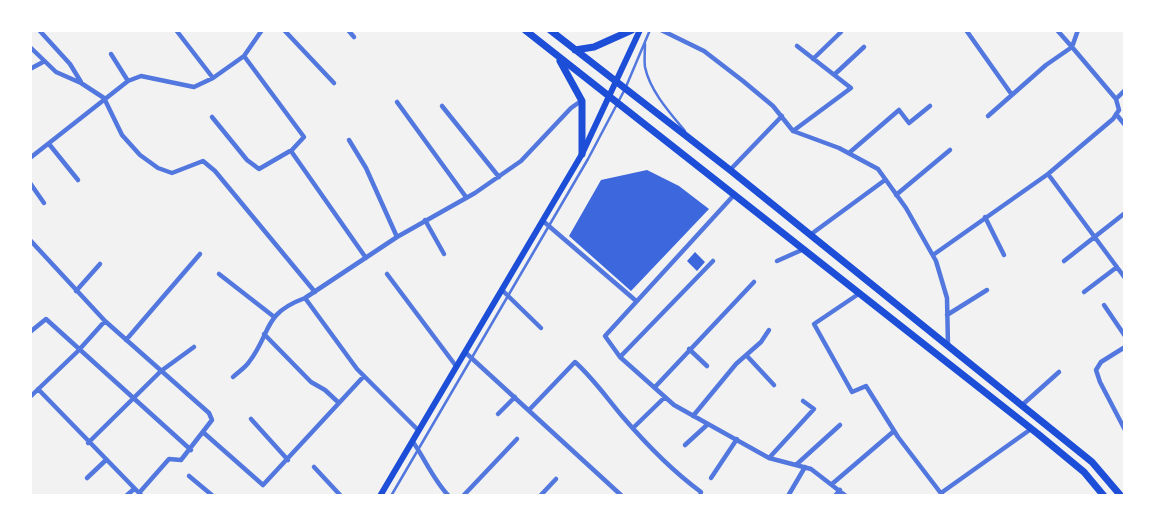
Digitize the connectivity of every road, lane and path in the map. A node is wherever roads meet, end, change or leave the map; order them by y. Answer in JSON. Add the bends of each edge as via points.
{"nodes":[{"id":1,"x":39,"y":30,"type":"edge"},
{"id":2,"x":176,"y":30,"type":"edge"},
{"id":3,"x":262,"y":30,"type":"edge"},
{"id":4,"x":284,"y":30,"type":"edge"},
{"id":5,"x":348,"y":30,"type":"edge"},
{"id":6,"x":525,"y":30,"type":"edge"},
{"id":7,"x":550,"y":30,"type":"edge"},
{"id":8,"x":632,"y":30,"type":"edge"},
{"id":9,"x":640,"y":30,"type":"edge"},
{"id":10,"x":650,"y":30,"type":"edge"},
{"id":11,"x":661,"y":30,"type":"edge"},
{"id":12,"x":966,"y":30,"type":"edge"},
{"id":13,"x":1057,"y":30,"type":"edge"},
{"id":14,"x":1078,"y":30,"type":"edge"},
{"id":15,"x":841,"y":32,"type":"dead end"},
{"id":16,"x":354,"y":37,"type":"dead end"},
{"id":17,"x":645,"y":41,"type":"junction"},
{"id":18,"x":797,"y":46,"type":"dead end"},
{"id":19,"x":30,"y":47,"type":"edge"},
{"id":20,"x":864,"y":47,"type":"dead end"},
{"id":21,"x":1072,"y":47,"type":"junction"},
{"id":22,"x":575,"y":50,"type":"junction"},
{"id":23,"x":111,"y":54,"type":"dead end"},
{"id":24,"x":556,"y":55,"type":"junction"},
{"id":25,"x":244,"y":56,"type":"junction"},
{"id":26,"x":813,"y":59,"type":"junction"},
{"id":27,"x":43,"y":62,"type":"junction"},
{"id":28,"x":30,"y":69,"type":"edge"},
{"id":29,"x":835,"y":74,"type":"junction"},
{"id":30,"x":213,"y":77,"type":"junction"},
{"id":31,"x":128,"y":81,"type":"junction"},
{"id":32,"x":81,"y":83,"type":"junction"},
{"id":33,"x":334,"y":83,"type":"dead end"},
{"id":34,"x":617,"y":83,"type":"junction"},
{"id":35,"x":625,"y":89,"type":"junction"},
{"id":36,"x":1125,"y":90,"type":"edge"},
{"id":37,"x":1012,"y":95,"type":"junction"},
{"id":38,"x":610,"y":97,"type":"junction"},
{"id":39,"x":104,"y":99,"type":"junction"},
{"id":40,"x":1116,"y":99,"type":"junction"},
{"id":41,"x":582,"y":101,"type":"junction"},
{"id":42,"x":397,"y":102,"type":"dead end"},
{"id":43,"x":618,"y":103,"type":"junction"},
{"id":44,"x":442,"y":106,"type":"dead end"},
{"id":45,"x":930,"y":106,"type":"dead end"},
{"id":46,"x":1116,"y":114,"type":"junction"},
{"id":47,"x":782,"y":116,"type":"junction"},
{"id":48,"x":988,"y":116,"type":"dead end"},
{"id":49,"x":212,"y":117,"type":"dead end"},
{"id":50,"x":1125,"y":125,"type":"edge"},
{"id":51,"x":793,"y":131,"type":"junction"},
{"id":52,"x":349,"y":140,"type":"dead end"},
{"id":53,"x":48,"y":144,"type":"junction"},
{"id":54,"x":696,"y":144,"type":"junction"},
{"id":55,"x":950,"y":150,"type":"dead end"},
{"id":56,"x":290,"y":151,"type":"junction"},
{"id":57,"x":849,"y":153,"type":"junction"},
{"id":58,"x":582,"y":154,"type":"junction"},
{"id":59,"x":30,"y":158,"type":"edge"},
{"id":60,"x":730,"y":170,"type":"junction"},
{"id":61,"x":1048,"y":174,"type":"junction"},
{"id":62,"x":499,"y":177,"type":"junction"},
{"id":63,"x":78,"y":180,"type":"dead end"},
{"id":64,"x":886,"y":180,"type":"junction"},
{"id":65,"x":30,"y":183,"type":"edge"},
{"id":66,"x":735,"y":194,"type":"junction"},
{"id":67,"x":896,"y":195,"type":"junction"},
{"id":68,"x":466,"y":198,"type":"junction"},
{"id":69,"x":44,"y":203,"type":"dead end"},
{"id":70,"x":1125,"y":213,"type":"edge"},
{"id":71,"x":985,"y":217,"type":"junction"},
{"id":72,"x":425,"y":220,"type":"junction"},
{"id":73,"x":543,"y":221,"type":"junction"},
{"id":74,"x":550,"y":226,"type":"junction"},
{"id":75,"x":810,"y":235,"type":"junction"},
{"id":76,"x":397,"y":237,"type":"junction"},
{"id":77,"x":1095,"y":237,"type":"junction"},
{"id":78,"x":30,"y":240,"type":"edge"},
{"id":79,"x":804,"y":249,"type":"junction"},
{"id":80,"x":200,"y":254,"type":"dead end"},
{"id":81,"x":444,"y":254,"type":"dead end"},
{"id":82,"x":933,"y":255,"type":"junction"},
{"id":83,"x":1004,"y":255,"type":"dead end"},
{"id":84,"x":366,"y":258,"type":"junction"},
{"id":85,"x":713,"y":261,"type":"dead end"},
{"id":86,"x":777,"y":261,"type":"dead end"},
{"id":87,"x":1063,"y":261,"type":"dead end"},
{"id":88,"x":100,"y":264,"type":"dead end"},
{"id":89,"x":1117,"y":267,"type":"junction"},
{"id":90,"x":219,"y":274,"type":"dead end"},
{"id":91,"x":387,"y":274,"type":"dead end"},
{"id":92,"x":1125,"y":278,"type":"edge"},
{"id":93,"x":754,"y":282,"type":"dead end"},
{"id":94,"x":502,"y":290,"type":"junction"},
{"id":95,"x":987,"y":290,"type":"dead end"},
{"id":96,"x":76,"y":291,"type":"junction"},
{"id":97,"x":315,"y":292,"type":"junction"},
{"id":98,"x":1084,"y":292,"type":"dead end"},
{"id":99,"x":860,"y":293,"type":"junction"},
{"id":100,"x":508,"y":295,"type":"junction"},
{"id":101,"x":305,"y":298,"type":"junction"},
{"id":102,"x":635,"y":300,"type":"junction"},
{"id":103,"x":1104,"y":305,"type":"dead end"},
{"id":104,"x":947,"y":315,"type":"junction"},
{"id":105,"x":273,"y":316,"type":"junction"},
{"id":106,"x":105,"y":321,"type":"junction"},
{"id":107,"x":541,"y":328,"type":"dead end"},
{"id":108,"x":769,"y":330,"type":"dead end"},
{"id":109,"x":30,"y":332,"type":"edge"},
{"id":110,"x":264,"y":334,"type":"junction"},
{"id":111,"x":1125,"y":336,"type":"edge"},
{"id":112,"x":126,"y":340,"type":"junction"},
{"id":113,"x":194,"y":346,"type":"dead end"},
{"id":114,"x":947,"y":346,"type":"junction"},
{"id":115,"x":1125,"y":347,"type":"edge"},
{"id":116,"x":689,"y":349,"type":"junction"},
{"id":117,"x":78,"y":351,"type":"junction"},
{"id":118,"x":468,"y":355,"type":"junction"},
{"id":119,"x":747,"y":356,"type":"junction"},
{"id":120,"x":620,"y":357,"type":"junction"},
{"id":121,"x":457,"y":366,"type":"junction"},
{"id":122,"x":707,"y":366,"type":"dead end"},
{"id":123,"x":161,"y":371,"type":"junction"},
{"id":124,"x":1059,"y":372,"type":"dead end"},
{"id":125,"x":364,"y":376,"type":"junction"},
{"id":126,"x":233,"y":377,"type":"dead end"},
{"id":127,"x":774,"y":384,"type":"dead end"},
{"id":128,"x":655,"y":387,"type":"junction"},
{"id":129,"x":38,"y":389,"type":"junction"},
{"id":130,"x":30,"y":397,"type":"edge"},
{"id":131,"x":515,"y":397,"type":"junction"},
{"id":132,"x":665,"y":397,"type":"junction"},
{"id":133,"x":133,"y":399,"type":"junction"},
{"id":134,"x":803,"y":401,"type":"dead end"},
{"id":135,"x":339,"y":403,"type":"junction"},
{"id":136,"x":1021,"y":406,"type":"junction"},
{"id":137,"x":529,"y":410,"type":"junction"},
{"id":138,"x":498,"y":414,"type":"dead end"},
{"id":139,"x":693,"y":416,"type":"junction"},
{"id":140,"x":251,"y":419,"type":"dead end"},
{"id":141,"x":708,"y":424,"type":"junction"},
{"id":142,"x":840,"y":425,"type":"dead end"},
{"id":143,"x":633,"y":428,"type":"junction"},
{"id":144,"x":1032,"y":429,"type":"junction"},
{"id":145,"x":418,"y":430,"type":"junction"},
{"id":146,"x":1125,"y":430,"type":"edge"},
{"id":147,"x":894,"y":431,"type":"junction"},
{"id":148,"x":204,"y":433,"type":"junction"},
{"id":149,"x":517,"y":439,"type":"dead end"},
{"id":150,"x":737,"y":439,"type":"junction"},
{"id":151,"x":412,"y":441,"type":"junction"},
{"id":152,"x":88,"y":443,"type":"junction"},
{"id":153,"x":685,"y":445,"type":"dead end"},
{"id":154,"x":418,"y":449,"type":"junction"},
{"id":155,"x":191,"y":450,"type":"junction"},
{"id":156,"x":769,"y":458,"type":"junction"},
{"id":157,"x":106,"y":460,"type":"junction"},
{"id":158,"x":288,"y":460,"type":"junction"},
{"id":159,"x":797,"y":464,"type":"junction"},
{"id":160,"x":314,"y":467,"type":"dead end"},
{"id":161,"x":805,"y":467,"type":"junction"},
{"id":162,"x":189,"y":477,"type":"dead end"},
{"id":163,"x":88,"y":478,"type":"dead end"},
{"id":164,"x":711,"y":478,"type":"dead end"},
{"id":165,"x":556,"y":479,"type":"dead end"},
{"id":166,"x":832,"y":484,"type":"junction"},
{"id":167,"x":840,"y":490,"type":"junction"},
{"id":168,"x":138,"y":493,"type":"edge"},
{"id":169,"x":700,"y":494,"type":"edge"},
{"id":170,"x":942,"y":495,"type":"edge"},
{"id":171,"x":125,"y":496,"type":"edge"},
{"id":172,"x":213,"y":496,"type":"edge"},
{"id":173,"x":341,"y":496,"type":"edge"},
{"id":174,"x":380,"y":496,"type":"edge"},
{"id":175,"x":391,"y":496,"type":"edge"},
{"id":176,"x":449,"y":496,"type":"edge"},
{"id":177,"x":463,"y":496,"type":"edge"},
{"id":178,"x":540,"y":496,"type":"edge"},
{"id":179,"x":622,"y":496,"type":"edge"},
{"id":180,"x":788,"y":496,"type":"edge"},
{"id":181,"x":835,"y":496,"type":"edge"},
{"id":182,"x":846,"y":496,"type":"edge"},
{"id":183,"x":1104,"y":496,"type":"edge"},
{"id":184,"x":1121,"y":496,"type":"edge"}],
"edges":[{"from":1,"to":32,"type":"street","via":[[71,64]]},
{"from":2,"to":30,"type":"street"},
{"from":3,"to":25,"type":"street"},
{"from":4,"to":33,"type":"street"},
{"from":5,"to":16,"type":"street"},
{"from":6,"to":24,"type":"main road"},
{"from":7,"to":22,"type":"main road"},
{"from":8,"to":22,"type":"main road"},
{"from":9,"to":34,"type":"main road"},
{"from":10,"to":17,"type":"lane"},
{"from":11,"to":47,"type":"street","via":[[704,51]]},
{"from":12,"to":37,"type":"street"},
{"from":13,"to":21,"type":"street"},
{"from":14,"to":21,"type":"street"},
{"from":15,"to":26,"type":"street"},
{"from":17,"to":35,"type":"lane"},
{"from":17,"to":54,"type":"lane","via":[[645,67],[652,83],[668,112]]},
{"from":18,"to":26,"type":"street"},
{"from":19,"to":27,"type":"street"},
{"from":20,"to":29,"type":"street"},
{"from":21,"to":37,"type":"street"},
{"from":21,"to":40,"type":"street"},
{"from":22,"to":34,"type":"main road"},
{"from":23,"to":31,"type":"street"},
{"from":24,"to":38,"type":"main road"},
{"from":24,"to":41,"type":"main road"},
{"from":25,"to":30,"type":"street"},
{"from":25,"to":56,"type":"street","via":[[304,137]]},
{"from":26,"to":29,"type":"street"},
{"from":27,"to":28,"type":"street"},
{"from":27,"to":32,"type":"street"},
{"from":29,"to":51,"type":"street","via":[[851,88]]},
{"from":30,"to":31,"type":"street","via":[[194,87],[141,76]]},
{"from":31,"to":39,"type":"street"},
{"from":32,"to":39,"type":"street"},
{"from":34,"to":35,"type":"main road"},
{"from":34,"to":38,"type":"main road"},
{"from":35,"to":43,"type":"lane"},
{"from":35,"to":54,"type":"main road"},
{"from":36,"to":40,"type":"street"},
{"from":37,"to":48,"type":"street"},
{"from":38,"to":43,"type":"main road"},
{"from":38,"to":58,"type":"main road"},
{"from":39,"to":53,"type":"street"},
{"from":39,"to":97,"type":"street","via":[[122,135],[158,168],[172,173],[203,161],[209,166]]},
{"from":40,"to":46,"type":"street"},
{"from":41,"to":58,"type":"main road"},
{"from":41,"to":62,"type":"street"},
{"from":42,"to":68,"type":"street"},
{"from":43,"to":66,"type":"main road"},
{"from":43,"to":74,"type":"lane"},
{"from":44,"to":62,"type":"street"},
{"from":45,"to":57,"type":"street","via":[[909,123],[899,110]]},
{"from":46,"to":50,"type":"street"},
{"from":46,"to":61,"type":"street"},
{"from":47,"to":51,"type":"street"},
{"from":47,"to":60,"type":"street"},
{"from":49,"to":56,"type":"street","via":[[259,169]]},
{"from":51,"to":57,"type":"street"},
{"from":52,"to":76,"type":"street"},
{"from":53,"to":59,"type":"street"},
{"from":53,"to":63,"type":"street"},
{"from":54,"to":60,"type":"main road"},
{"from":55,"to":67,"type":"street"},
{"from":56,"to":84,"type":"street"},
{"from":57,"to":64,"type":"street","via":[[878,169]]},
{"from":58,"to":73,"type":"main road"},
{"from":60,"to":75,"type":"main road"},
{"from":61,"to":71,"type":"street"},
{"from":61,"to":77,"type":"street"},
{"from":62,"to":68,"type":"street"},
{"from":64,"to":67,"type":"street"},
{"from":64,"to":75,"type":"street"},
{"from":65,"to":69,"type":"street"},
{"from":66,"to":79,"type":"main road"},
{"from":66,"to":102,"type":"street"},
{"from":67,"to":82,"type":"street"},
{"from":68,"to":72,"type":"street"},
{"from":70,"to":77,"type":"street"},
{"from":71,"to":82,"type":"street"},
{"from":71,"to":83,"type":"street"},
{"from":72,"to":76,"type":"street"},
{"from":72,"to":81,"type":"street"},
{"from":73,"to":74,"type":"street"},
{"from":73,"to":94,"type":"main road"},
{"from":74,"to":100,"type":"lane"},
{"from":74,"to":102,"type":"street"},
{"from":75,"to":114,"type":"main road"},
{"from":76,"to":84,"type":"street"},
{"from":77,"to":87,"type":"street"},
{"from":77,"to":89,"type":"street"},
{"from":78,"to":96,"type":"street"},
{"from":79,"to":86,"type":"street"},
{"from":79,"to":99,"type":"main road"},
{"from":80,"to":112,"type":"street"},
{"from":82,"to":104,"type":"street","via":[[947,298]]},
{"from":84,"to":97,"type":"street"},
{"from":85,"to":120,"type":"street"},
{"from":88,"to":96,"type":"street"},
{"from":89,"to":92,"type":"street"},
{"from":89,"to":98,"type":"street"},
{"from":90,"to":105,"type":"street"},
{"from":91,"to":121,"type":"street"},
{"from":93,"to":116,"type":"street"},
{"from":94,"to":100,"type":"street"},
{"from":94,"to":118,"type":"main road"},
{"from":95,"to":104,"type":"street"},
{"from":96,"to":106,"type":"street"},
{"from":97,"to":101,"type":"street"},
{"from":99,"to":144,"type":"main road"},
{"from":99,"to":147,"type":"street","via":[[814,324],[852,392],[866,386]]},
{"from":100,"to":107,"type":"street"},
{"from":100,"to":118,"type":"lane"},
{"from":101,"to":105,"type":"street"},
{"from":101,"to":125,"type":"street"},
{"from":102,"to":120,"type":"street","via":[[605,335]]},
{"from":103,"to":111,"type":"street"},
{"from":104,"to":114,"type":"street"},
{"from":105,"to":110,"type":"street"},
{"from":106,"to":112,"type":"street"},
{"from":106,"to":117,"type":"street"},
{"from":108,"to":119,"type":"street"},
{"from":109,"to":117,"type":"street","via":[[46,319]]},
{"from":110,"to":126,"type":"street","via":[[249,362]]},
{"from":110,"to":135,"type":"street","via":[[311,382]]},
{"from":112,"to":123,"type":"street"},
{"from":113,"to":123,"type":"street"},
{"from":114,"to":136,"type":"main road"},
{"from":115,"to":146,"type":"street","via":[[1096,370]]},
{"from":116,"to":122,"type":"street"},
{"from":116,"to":128,"type":"street"},
{"from":117,"to":129,"type":"street"},
{"from":117,"to":133,"type":"street"},
{"from":118,"to":121,"type":"main road"},
{"from":118,"to":131,"type":"street"},
{"from":118,"to":154,"type":"lane"},
{"from":119,"to":127,"type":"street"},
{"from":119,"to":139,"type":"street"},
{"from":120,"to":128,"type":"street"},
{"from":121,"to":145,"type":"main road"},
{"from":123,"to":133,"type":"street"},
{"from":123,"to":148,"type":"street","via":[[209,413],[212,420]]},
{"from":124,"to":136,"type":"street"},
{"from":125,"to":135,"type":"street"},
{"from":125,"to":145,"type":"street"},
{"from":128,"to":132,"type":"street"},
{"from":129,"to":130,"type":"street"},
{"from":129,"to":152,"type":"street"},
{"from":131,"to":137,"type":"street"},
{"from":131,"to":138,"type":"street"},
{"from":132,"to":139,"type":"street"},
{"from":132,"to":143,"type":"street"},
{"from":133,"to":152,"type":"street"},
{"from":133,"to":155,"type":"street"},
{"from":134,"to":156,"type":"street","via":[[814,409]]},
{"from":135,"to":158,"type":"street"},
{"from":136,"to":184,"type":"main road","via":[[1093,463]]},
{"from":137,"to":143,"type":"street","via":[[575,362]]},
{"from":137,"to":179,"type":"street"},
{"from":139,"to":141,"type":"street"},
{"from":140,"to":158,"type":"street"},
{"from":141,"to":150,"type":"street"},
{"from":141,"to":153,"type":"street"},
{"from":142,"to":159,"type":"street"},
{"from":143,"to":169,"type":"street"},
{"from":144,"to":170,"type":"street"},
{"from":144,"to":183,"type":"main road","via":[[1084,471]]},
{"from":145,"to":151,"type":"main road"},
{"from":147,"to":166,"type":"street"},
{"from":147,"to":170,"type":"street"},
{"from":148,"to":155,"type":"street"},
{"from":148,"to":158,"type":"street","via":[[263,485]]},
{"from":149,"to":177,"type":"street"},
{"from":150,"to":156,"type":"street"},
{"from":150,"to":164,"type":"street"},
{"from":151,"to":154,"type":"street"},
{"from":151,"to":174,"type":"main road"},
{"from":152,"to":157,"type":"street"},
{"from":154,"to":175,"type":"lane"},
{"from":154,"to":176,"type":"street"},
{"from":155,"to":168,"type":"street","via":[[181,460],[169,459]]},
{"from":156,"to":159,"type":"street"},
{"from":157,"to":163,"type":"street"},
{"from":157,"to":168,"type":"street"},
{"from":159,"to":161,"type":"street"},
{"from":160,"to":173,"type":"street"},
{"from":161,"to":166,"type":"street"},
{"from":161,"to":180,"type":"street"},
{"from":162,"to":172,"type":"street"},
{"from":165,"to":178,"type":"street"},
{"from":166,"to":167,"type":"street"},
{"from":167,"to":181,"type":"street"},
{"from":167,"to":182,"type":"street"},
{"from":168,"to":171,"type":"street"}]}
